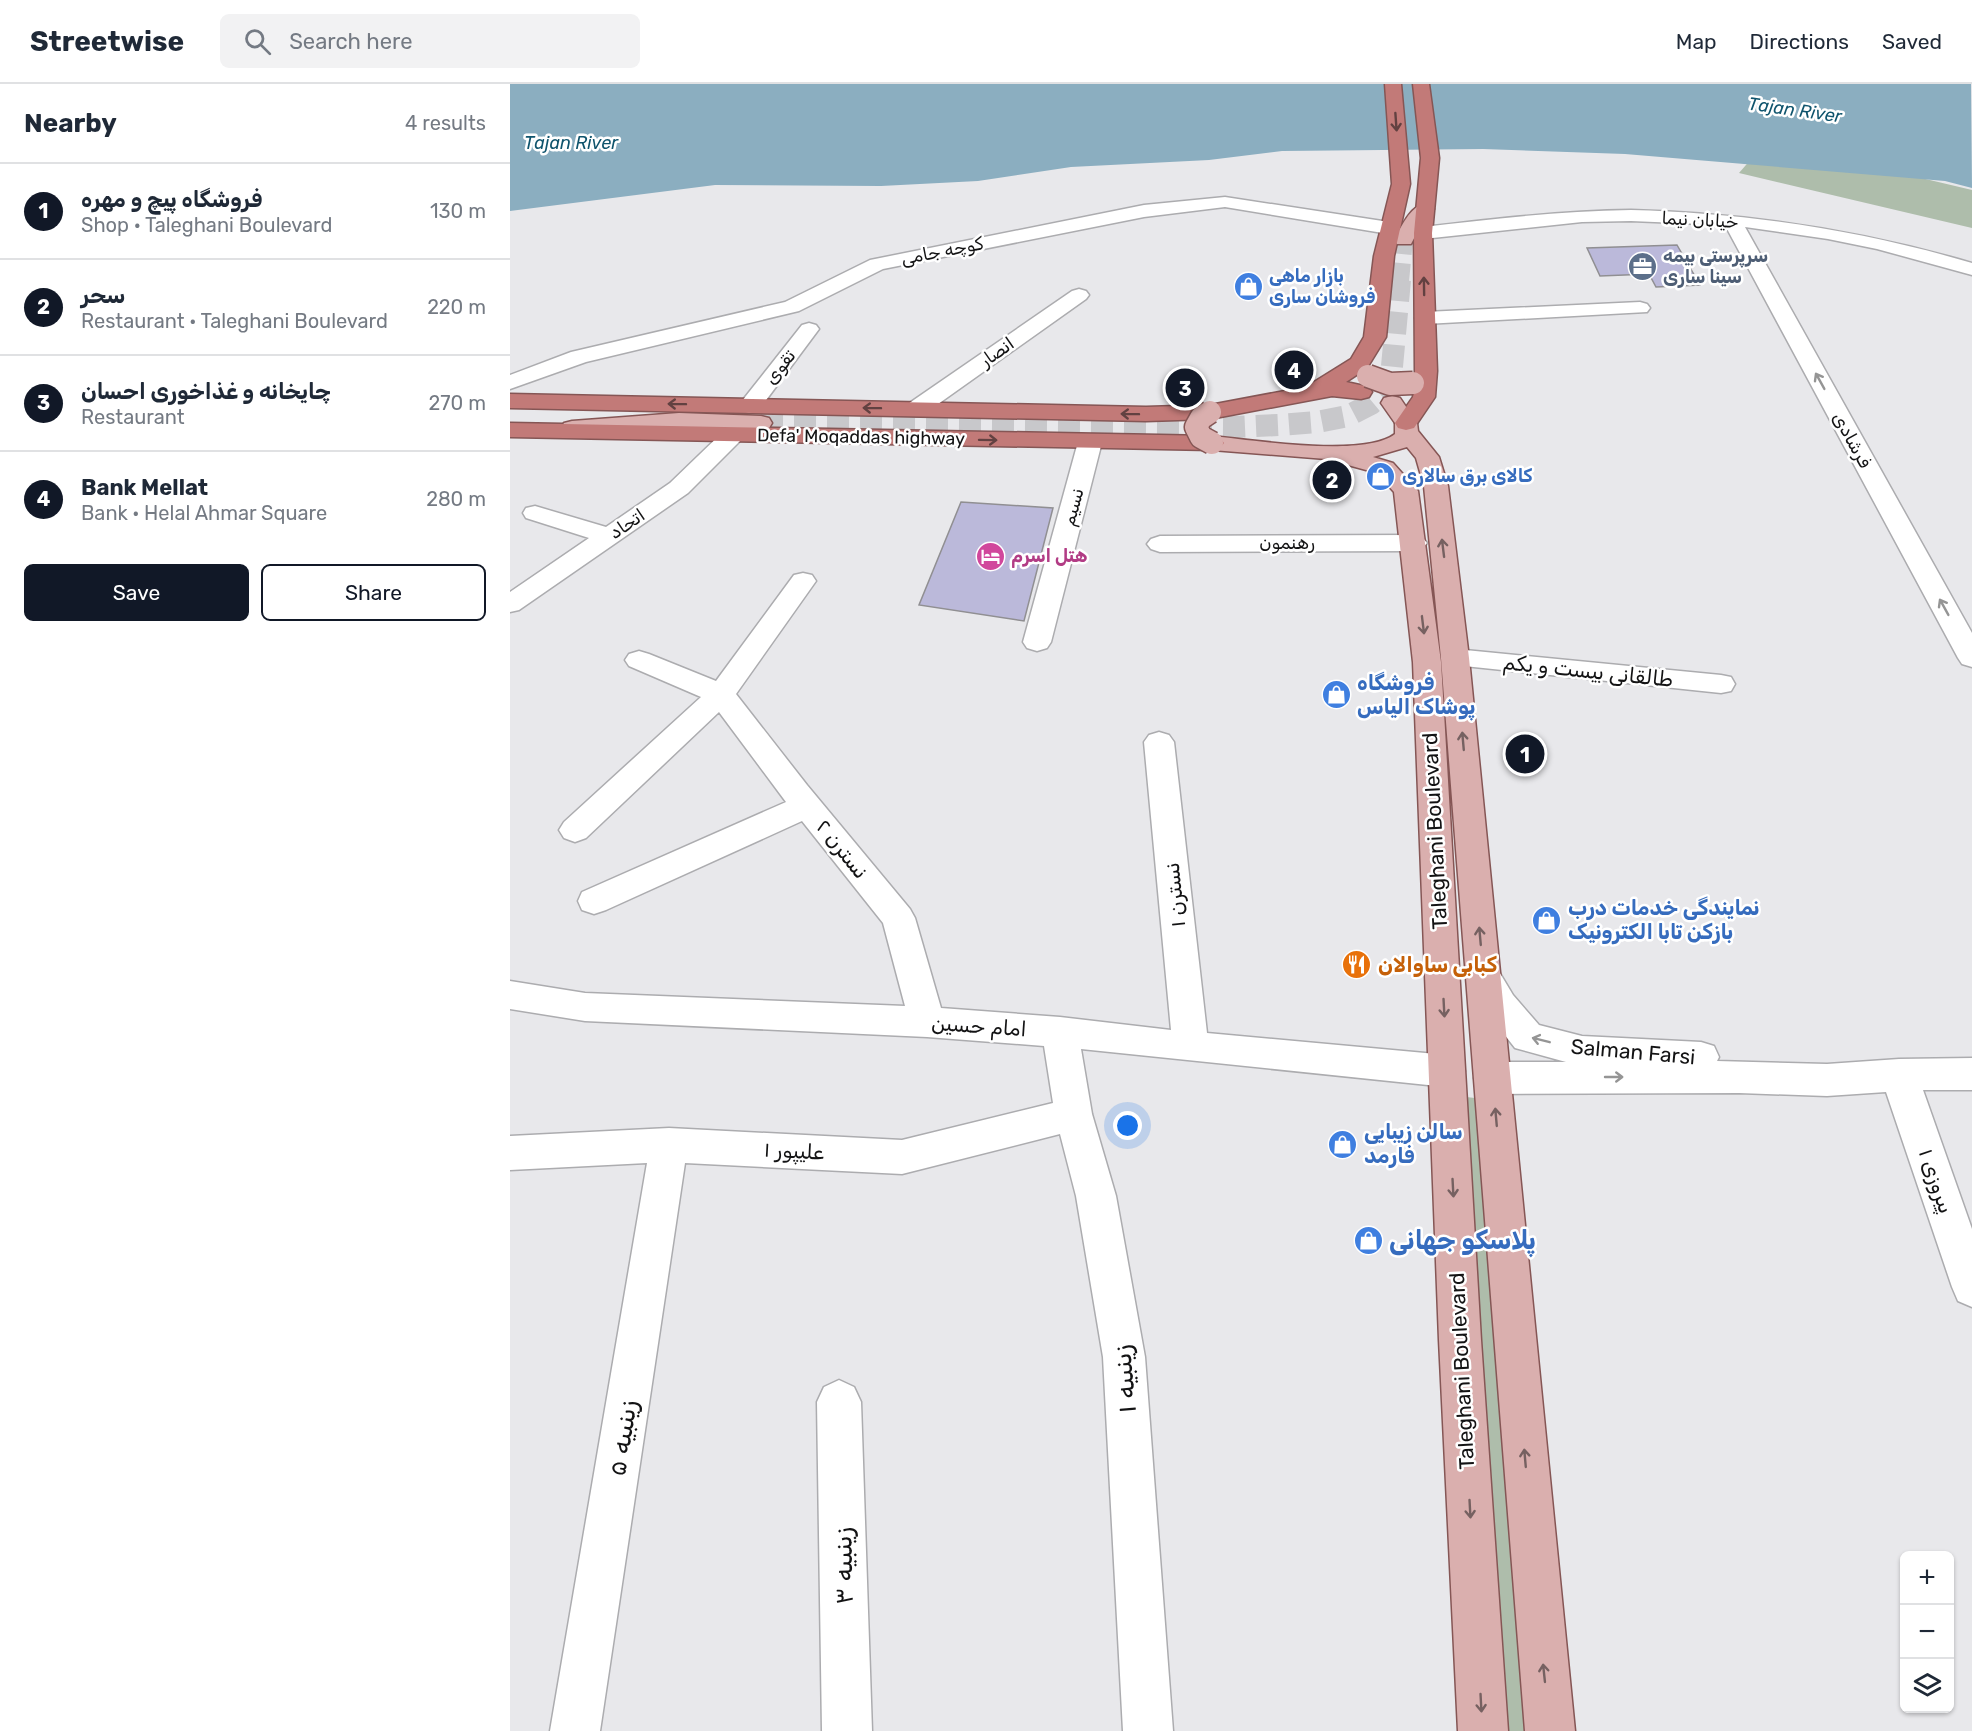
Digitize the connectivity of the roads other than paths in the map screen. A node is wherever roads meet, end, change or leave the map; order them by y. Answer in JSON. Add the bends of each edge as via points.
{"nodes":[{"id":1,"x":1393,"y":84,"type":"edge"},
{"id":2,"x":1422,"y":84,"type":"edge"},
{"id":3,"x":1425,"y":209,"type":"junction"},
{"id":4,"x":1732,"y":221,"type":"junction"},
{"id":5,"x":1423,"y":233,"type":"junction"},
{"id":6,"x":1396,"y":234,"type":"junction"},
{"id":7,"x":1971,"y":270,"type":"edge"},
{"id":8,"x":1079,"y":296,"type":"dead end"},
{"id":9,"x":1640,"y":308,"type":"dead end"},
{"id":10,"x":1425,"y":318,"type":"junction"},
{"id":11,"x":809,"y":329,"type":"dead end"},
{"id":12,"x":1363,"y":376,"type":"junction"},
{"id":13,"x":1420,"y":376,"type":"junction"},
{"id":14,"x":510,"y":382,"type":"edge"},
{"id":15,"x":1313,"y":391,"type":"junction"},
{"id":16,"x":510,"y":400,"type":"edge"},
{"id":17,"x":916,"y":409,"type":"junction"},
{"id":18,"x":1210,"y":412,"type":"junction"},
{"id":19,"x":1160,"y":413,"type":"junction"},
{"id":20,"x":756,"y":414,"type":"junction"},
{"id":21,"x":1407,"y":428,"type":"junction"},
{"id":22,"x":510,"y":429,"type":"edge"},
{"id":23,"x":543,"y":430,"type":"junction"},
{"id":24,"x":734,"y":434,"type":"junction"},
{"id":25,"x":1090,"y":442,"type":"junction"},
{"id":26,"x":1160,"y":442,"type":"junction"},
{"id":27,"x":1212,"y":443,"type":"junction"},
{"id":28,"x":1327,"y":452,"type":"junction"},
{"id":29,"x":535,"y":513,"type":"dead end"},
{"id":30,"x":609,"y":536,"type":"junction"},
{"id":31,"x":1414,"y":543,"type":"junction"},
{"id":32,"x":1160,"y":544,"type":"dead end"},
{"id":33,"x":803,"y":581,"type":"dead end"},
{"id":34,"x":510,"y":604,"type":"edge"},
{"id":35,"x":1037,"y":642,"type":"dead end"},
{"id":36,"x":1455,"y":658,"type":"junction"},
{"id":37,"x":1972,"y":658,"type":"edge"},
{"id":38,"x":639,"y":660,"type":"dead end"},
{"id":39,"x":1721,"y":684,"type":"dead end"},
{"id":40,"x":722,"y":694,"type":"junction"},
{"id":41,"x":1159,"y":742,"type":"dead end"},
{"id":42,"x":807,"y":806,"type":"junction"},
{"id":43,"x":575,"y":830,"type":"dead end"},
{"id":44,"x":594,"y":901,"type":"dead end"},
{"id":45,"x":1483,"y":975,"type":"junction"},
{"id":46,"x":510,"y":995,"type":"edge"},
{"id":47,"x":927,"y":1022,"type":"junction"},
{"id":48,"x":1060,"y":1032,"type":"junction"},
{"id":49,"x":1191,"y":1047,"type":"junction"},
{"id":50,"x":1446,"y":1058,"type":"junction"},
{"id":51,"x":1972,"y":1074,"type":"edge"},
{"id":52,"x":1899,"y":1075,"type":"junction"},
{"id":53,"x":1740,"y":1077,"type":"junction"},
{"id":54,"x":1492,"y":1078,"type":"junction"},
{"id":55,"x":1073,"y":1114,"type":"junction"},
{"id":56,"x":669,"y":1145,"type":"junction"},
{"id":57,"x":510,"y":1153,"type":"edge"},
{"id":58,"x":1972,"y":1287,"type":"edge"},
{"id":59,"x":839,"y":1402,"type":"dead end"},
{"id":60,"x":575,"y":1731,"type":"edge"},
{"id":61,"x":847,"y":1731,"type":"edge"},
{"id":62,"x":1148,"y":1731,"type":"edge"},
{"id":63,"x":1483,"y":1731,"type":"edge"},
{"id":64,"x":1550,"y":1731,"type":"edge"}],
"edges":[{"from":1,"to":6,"type":"highway","one_way":true,"via":[[1401,184]]},
{"from":2,"to":3,"type":"highway","via":[[1430,158]]},
{"from":3,"to":5,"type":"highway"},
{"from":3,"to":6,"type":"main road"},
{"from":4,"to":5,"type":"street","name":"خیابان نیما","via":[[1581,216]]},
{"from":4,"to":7,"type":"street","name":"خیابان نیما","via":[[1889,246]]},
{"from":37,"to":4,"type":"street","name":"فرشادی","one_way":true},
{"from":10,"to":5,"type":"highway","one_way":true},
{"from":6,"to":12,"type":"highway"},
{"from":6,"to":14,"type":"street","name":"کوچه جامی","via":[[1225,202],[1144,211],[877,264],[792,307],[579,357]]},
{"from":8,"to":17,"type":"street","name":"انصار"},
{"from":9,"to":10,"type":"street"},
{"from":10,"to":13,"type":"highway"},
{"from":11,"to":20,"type":"street","name":"تقوی"},
{"from":12,"to":13,"type":"main road","bridge":true,"via":[[1400,386]]},
{"from":12,"to":15,"type":"highway","via":[[1340,388]]},
{"from":12,"to":15,"type":"highway","via":[[1343,375]]},
{"from":12,"to":21,"type":"main road","name":"Taleghani Boulevard","via":[[1392,403]]},
{"from":13,"to":21,"type":"highway","via":[[1424,397]]},
{"from":15,"to":18,"type":"highway","name":"Defa' Moqaddas highway"},
{"from":20,"to":16,"type":"highway","name":"Defa' Moqaddas highway","one_way":true},
{"from":19,"to":17,"type":"highway","name":"Defa' Moqaddas highway","one_way":true},
{"from":17,"to":20,"type":"highway","name":"Defa' Moqaddas highway","one_way":true},
{"from":18,"to":19,"type":"highway","name":"Defa' Moqaddas highway"},
{"from":18,"to":27,"type":"main road","bridge":true,"via":[[1201,418],[1197,428]]},
{"from":19,"to":26,"type":"main road","via":[[1183,427]]},
{"from":20,"to":23,"type":"main road"},
{"from":21,"to":28,"type":"main road","via":[[1405,439],[1380,451]]},
{"from":36,"to":21,"type":"main road","name":"Taleghani Boulevard","one_way":true,"via":[[1436,486],[1427,457]]},
{"from":22,"to":23,"type":"highway","name":"Defa' Moqaddas highway"},
{"from":23,"to":24,"type":"highway","name":"Defa' Moqaddas highway"},
{"from":24,"to":25,"type":"highway","name":"Defa' Moqaddas highway","one_way":true},
{"from":24,"to":30,"type":"street","name":"اتحاد","via":[[679,489]]},
{"from":25,"to":26,"type":"highway","name":"Defa' Moqaddas highway"},
{"from":25,"to":35,"type":"street","name":"نسیم"},
{"from":26,"to":27,"type":"highway","name":"Defa' Moqaddas highway"},
{"from":27,"to":28,"type":"main road"},
{"from":28,"to":31,"type":"main road","name":"Taleghani Boulevard","via":[[1385,468],[1406,491]]},
{"from":29,"to":30,"type":"street"},
{"from":30,"to":34,"type":"street","name":"اتحاد"},
{"from":31,"to":32,"type":"street","name":"رهنمون"},
{"from":31,"to":50,"type":"main road","name":"Taleghani Boulevard","one_way":true,"via":[[1427,662]]},
{"from":33,"to":40,"type":"street"},
{"from":36,"to":39,"type":"street","name":"طالقانی بیست و یکم"},
{"from":45,"to":36,"type":"main road","name":"Taleghani Boulevard","one_way":true},
{"from":38,"to":40,"type":"street"},
{"from":40,"to":42,"type":"street","name":"نسترن ۲"},
{"from":40,"to":43,"type":"street"},
{"from":41,"to":49,"type":"street","name":"نسترن ۱"},
{"from":42,"to":44,"type":"street"},
{"from":42,"to":47,"type":"street","name":"نسترن ۲","via":[[898,918]]},
{"from":53,"to":45,"type":"street","name":"Salman Farsi","one_way":true,"via":[[1698,1055],[1582,1051],[1528,1037],[1501,1005]]},
{"from":45,"to":54,"type":"main road","name":"Taleghani Boulevard"},
{"from":46,"to":47,"type":"street","name":"امام حسین","via":[[585,1007]]},
{"from":47,"to":48,"type":"street","name":"امام حسین"},
{"from":48,"to":49,"type":"street","name":"امام حسین"},
{"from":48,"to":55,"type":"street","name":"زینبیه ۱"},
{"from":49,"to":50,"type":"street","name":"امام حسین"},
{"from":50,"to":54,"type":"main road"},
{"from":50,"to":63,"type":"main road","name":"Taleghani Boulevard","one_way":true},
{"from":51,"to":52,"type":"street","name":"Salman Farsi"},
{"from":52,"to":53,"type":"street","name":"Salman Farsi","via":[[1827,1080]]},
{"from":52,"to":58,"type":"street","name":"پیروزی ١"},
{"from":54,"to":53,"type":"street","name":"Salman Farsi","one_way":true},
{"from":64,"to":54,"type":"main road","name":"Taleghani Boulevard","one_way":true},
{"from":55,"to":56,"type":"street","name":"علیپور ۱","via":[[902,1157]]},
{"from":55,"to":62,"type":"street","name":"زینبیه ۱","via":[[1096,1196],[1124,1357]]},
{"from":56,"to":57,"type":"street","name":"علیپور ۱"},
{"from":56,"to":60,"type":"street","name":"زینبیه ۵"},
{"from":59,"to":61,"type":"street","name":"زینبیه ۳"}]}
